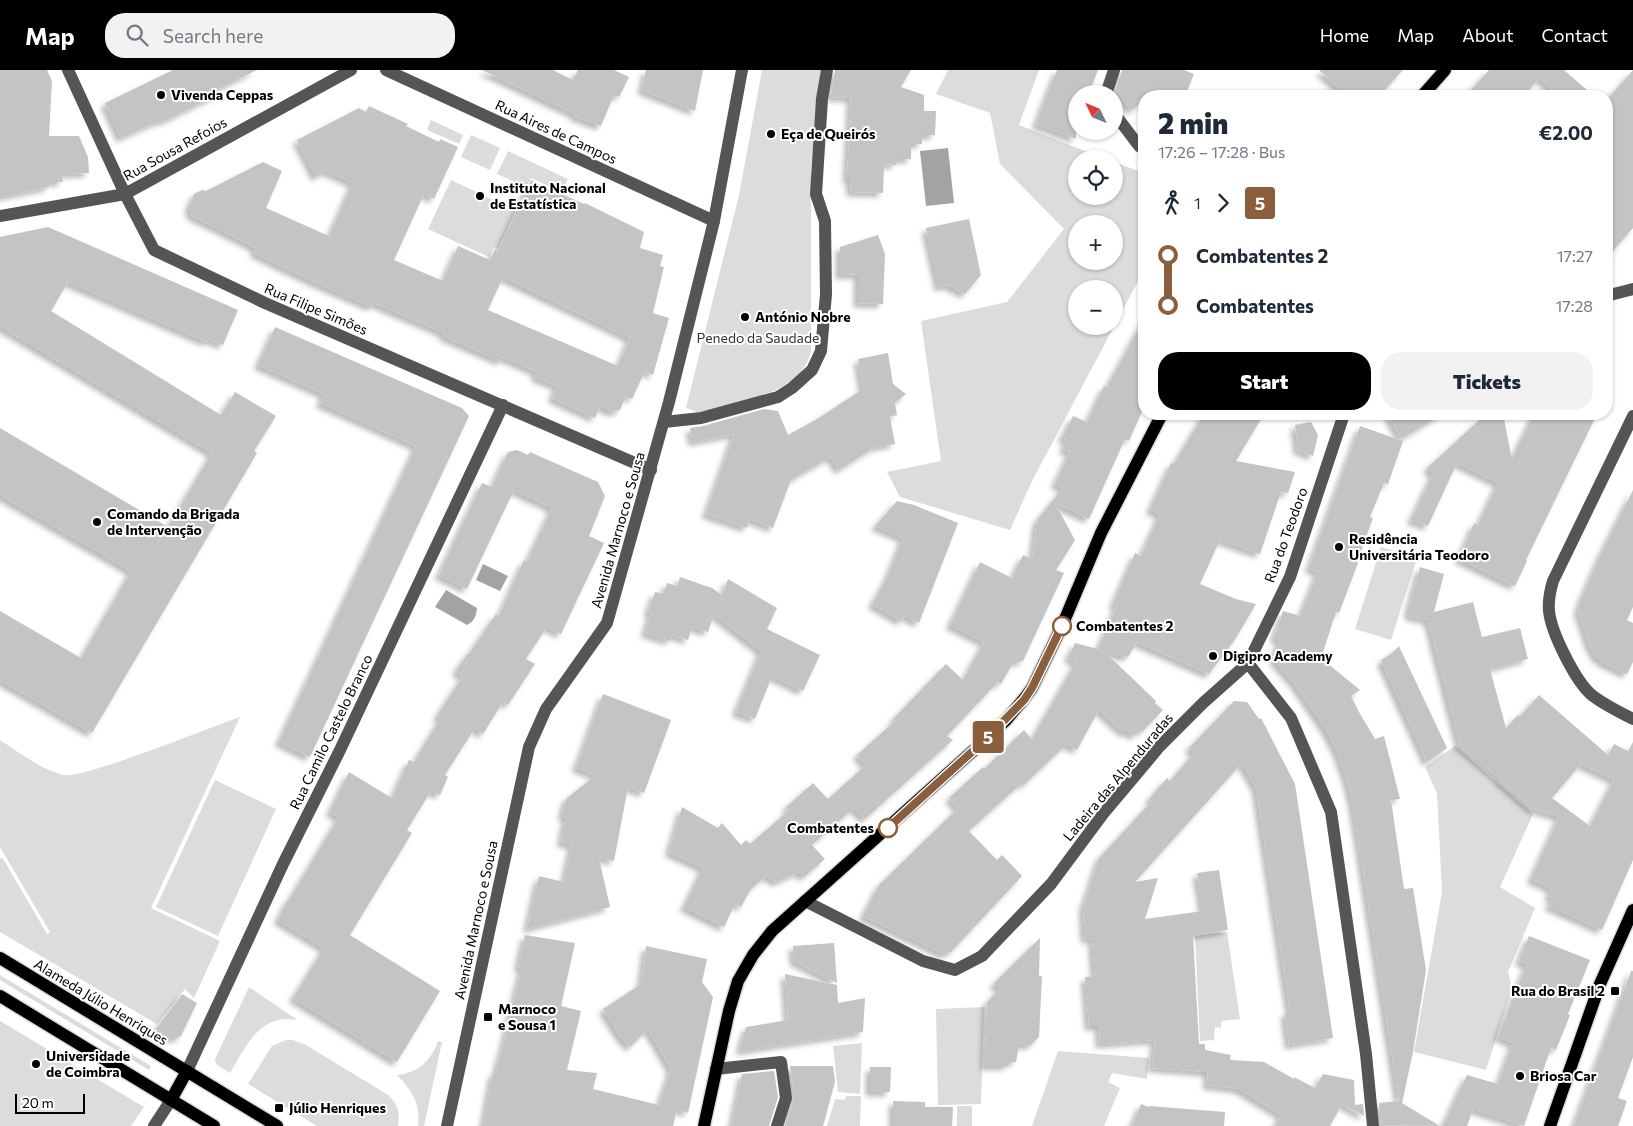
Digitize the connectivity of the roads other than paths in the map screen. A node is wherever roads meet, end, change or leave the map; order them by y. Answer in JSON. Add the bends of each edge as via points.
{"nodes":[{"id":1,"x":68,"y":70,"type":"edge"},
{"id":2,"x":351,"y":70,"type":"edge"},
{"id":3,"x":386,"y":70,"type":"edge"},
{"id":4,"x":742,"y":70,"type":"edge"},
{"id":5,"x":828,"y":70,"type":"edge"},
{"id":6,"x":1114,"y":70,"type":"edge"},
{"id":7,"x":1445,"y":70,"type":"edge"},
{"id":8,"x":1109,"y":85,"type":"edge"},
{"id":9,"x":1427,"y":90,"type":"edge"},
{"id":10,"x":1123,"y":125,"type":"edge"},
{"id":11,"x":1138,"y":145,"type":"edge"},
{"id":12,"x":125,"y":194,"type":"junction"},
{"id":13,"x":0,"y":216,"type":"edge"},
{"id":14,"x":714,"y":221,"type":"junction"},
{"id":15,"x":1633,"y":289,"type":"edge"},
{"id":16,"x":1613,"y":294,"type":"edge"},
{"id":17,"x":502,"y":405,"type":"junction"},
{"id":18,"x":1633,"y":416,"type":"edge"},
{"id":19,"x":1159,"y":420,"type":"edge"},
{"id":20,"x":1342,"y":420,"type":"edge"},
{"id":21,"x":664,"y":422,"type":"junction"},
{"id":22,"x":650,"y":470,"type":"junction"},
{"id":23,"x":1248,"y":663,"type":"junction"},
{"id":24,"x":1633,"y":719,"type":"edge"},
{"id":25,"x":805,"y":902,"type":"junction"},
{"id":26,"x":1633,"y":910,"type":"edge"},
{"id":27,"x":0,"y":958,"type":"edge"},
{"id":28,"x":0,"y":996,"type":"edge"},
{"id":29,"x":716,"y":1069,"type":"junction"},
{"id":30,"x":187,"y":1071,"type":"junction"},
{"id":31,"x":172,"y":1100,"type":"junction"},
{"id":32,"x":154,"y":1126,"type":"edge"},
{"id":33,"x":214,"y":1126,"type":"edge"},
{"id":34,"x":277,"y":1126,"type":"edge"},
{"id":35,"x":447,"y":1126,"type":"edge"},
{"id":36,"x":704,"y":1126,"type":"edge"},
{"id":37,"x":778,"y":1126,"type":"edge"},
{"id":38,"x":1373,"y":1126,"type":"edge"},
{"id":39,"x":1550,"y":1126,"type":"edge"}],
"edges":[{"from":1,"to":12,"type":"street","name":"Rua Filipe Simões"},
{"from":2,"to":12,"type":"street","name":"Rua Sousa Refoios"},
{"from":3,"to":14,"type":"street","name":"Rua Aires de Campos"},
{"from":4,"to":14,"type":"street","name":"Avenida Marnoco e Sousa"},
{"from":5,"to":21,"type":"street","via":[[822,99],[816,194],[825,221],[826,294],[822,351],[812,370],[778,397],[701,418]]},
{"from":6,"to":8,"type":"street"},
{"from":7,"to":9,"type":"main road"},
{"from":10,"to":11,"type":"street"},
{"from":12,"to":13,"type":"street","name":"Rua Sousa Refoios"},
{"from":12,"to":17,"type":"street","name":"Rua Filipe Simões","via":[[154,250],[264,303]]},
{"from":14,"to":21,"type":"street","name":"Avenida Marnoco e Sousa"},
{"from":15,"to":16,"type":"street"},
{"from":17,"to":22,"type":"street","name":"Rua Filipe Simões"},
{"from":17,"to":30,"type":"street","name":"Rua Camilo Castelo Branco"},
{"from":18,"to":24,"type":"street","via":[[1548,596],[1552,626],[1578,679],[1591,695]]},
{"from":19,"to":25,"type":"main road","via":[[1102,532],[1062,626],[1024,700],[974,750]]},
{"from":20,"to":23,"type":"street","name":"Rua do Teodoro","via":[[1290,577]]},
{"from":21,"to":22,"type":"street","name":"Avenida Marnoco e Sousa"},
{"from":22,"to":35,"type":"street","name":"Avenida Marnoco e Sousa","via":[[607,623],[546,710],[529,747]]},
{"from":23,"to":25,"type":"street","name":"Ladeira das Alpenduradas","via":[[1160,746],[1103,814],[1051,884],[982,956],[955,970],[923,961]]},
{"from":23,"to":38,"type":"street","via":[[1292,718],[1331,812],[1366,1054]]},
{"from":25,"to":29,"type":"main road","via":[[772,931],[753,954],[738,981]]},
{"from":26,"to":39,"type":"main road","via":[[1600,984]]},
{"from":27,"to":30,"type":"main road","name":"Alameda Júlio Henriques"},
{"from":28,"to":31,"type":"main road"},
{"from":29,"to":36,"type":"main road"},
{"from":29,"to":37,"type":"street","via":[[781,1062],[786,1098]]},
{"from":30,"to":31,"type":"main road"},
{"from":30,"to":34,"type":"main road","name":"Alameda Júlio Henriques"},
{"from":31,"to":32,"type":"street"},
{"from":31,"to":33,"type":"main road"}]}
